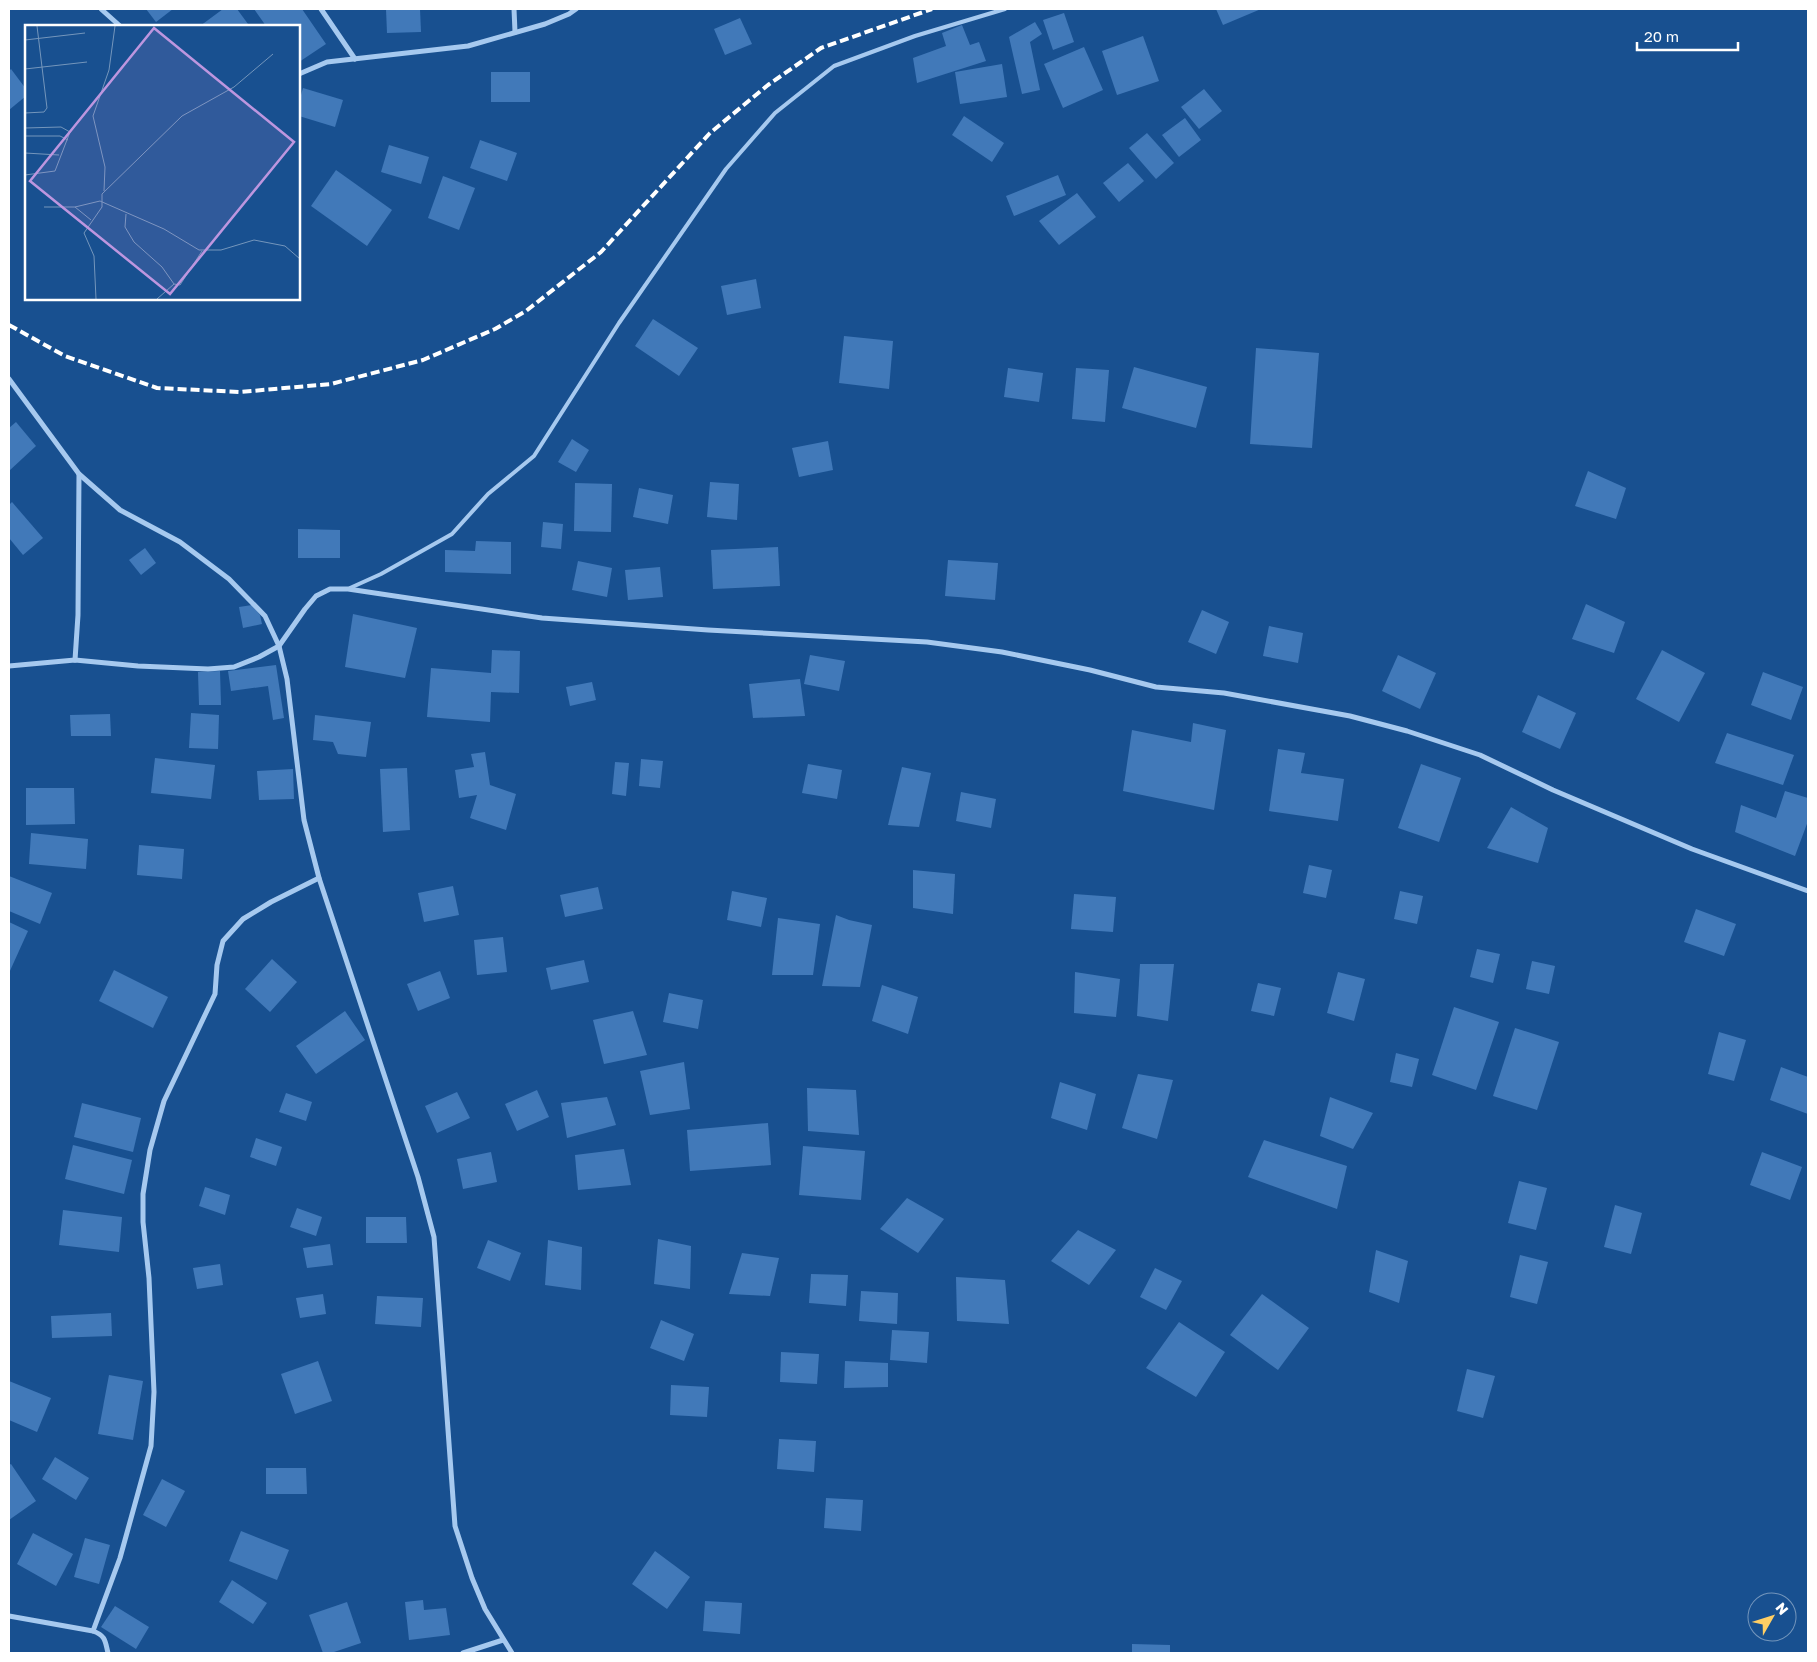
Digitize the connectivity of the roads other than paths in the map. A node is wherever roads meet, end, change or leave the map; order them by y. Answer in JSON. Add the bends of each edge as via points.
{"nodes":[{"id":1,"x":101,"y":9,"type":"edge"},
{"id":2,"x":321,"y":9,"type":"edge"},
{"id":3,"x":514,"y":9,"type":"edge"},
{"id":4,"x":576,"y":9,"type":"edge"},
{"id":5,"x":1005,"y":9,"type":"edge"},
{"id":6,"x":119,"y":25,"type":"edge"},
{"id":7,"x":515,"y":32,"type":"junction"},
{"id":8,"x":354,"y":59,"type":"junction"},
{"id":9,"x":300,"y":74,"type":"edge"},
{"id":10,"x":9,"y":380,"type":"edge"},
{"id":11,"x":79,"y":474,"type":"junction"},
{"id":12,"x":348,"y":589,"type":"junction"},
{"id":13,"x":280,"y":646,"type":"junction"},
{"id":14,"x":75,"y":660,"type":"junction"},
{"id":15,"x":9,"y":666,"type":"edge"},
{"id":16,"x":319,"y":878,"type":"junction"},
{"id":17,"x":1808,"y":891,"type":"edge"},
{"id":18,"x":9,"y":1616,"type":"edge"},
{"id":19,"x":93,"y":1631,"type":"junction"},
{"id":20,"x":503,"y":1640,"type":"junction"},
{"id":21,"x":108,"y":1653,"type":"edge"},
{"id":22,"x":463,"y":1653,"type":"edge"},
{"id":23,"x":512,"y":1653,"type":"edge"}],
"edges":[{"from":1,"to":6,"type":"street"},
{"from":2,"to":8,"type":"street"},
{"from":3,"to":7,"type":"street"},
{"from":4,"to":7,"type":"street","via":[[544,24]]},
{"from":5,"to":12,"type":"lane","via":[[915,36],[834,66],[775,113],[726,169],[619,323],[534,456],[488,494],[452,534]]},
{"from":7,"to":8,"type":"street","via":[[468,46]]},
{"from":8,"to":9,"type":"street","via":[[327,62]]},
{"from":10,"to":11,"type":"street"},
{"from":11,"to":13,"type":"street","via":[[120,510],[180,542],[229,579],[265,616]]},
{"from":11,"to":14,"type":"street"},
{"from":12,"to":13,"type":"street","via":[[330,589],[316,596]]},
{"from":12,"to":17,"type":"street","via":[[542,618],[946,645],[1002,652],[1156,687],[1224,693],[1350,716],[1407,730],[1480,755],[1692,849]]},
{"from":13,"to":14,"type":"street","via":[[234,667],[208,669]]},
{"from":13,"to":16,"type":"street","via":[[304,820]]},
{"from":14,"to":15,"type":"street"},
{"from":16,"to":19,"type":"street","via":[[243,919],[223,942],[215,994],[164,1101],[150,1150],[143,1194],[142,1222],[149,1278],[154,1392],[151,1446],[120,1558]]},
{"from":16,"to":20,"type":"street","via":[[418,1177],[434,1238],[455,1526],[485,1609]]},
{"from":18,"to":19,"type":"street"},
{"from":19,"to":21,"type":"street","via":[[105,1641]]},
{"from":20,"to":22,"type":"street"},
{"from":20,"to":23,"type":"street"}]}
